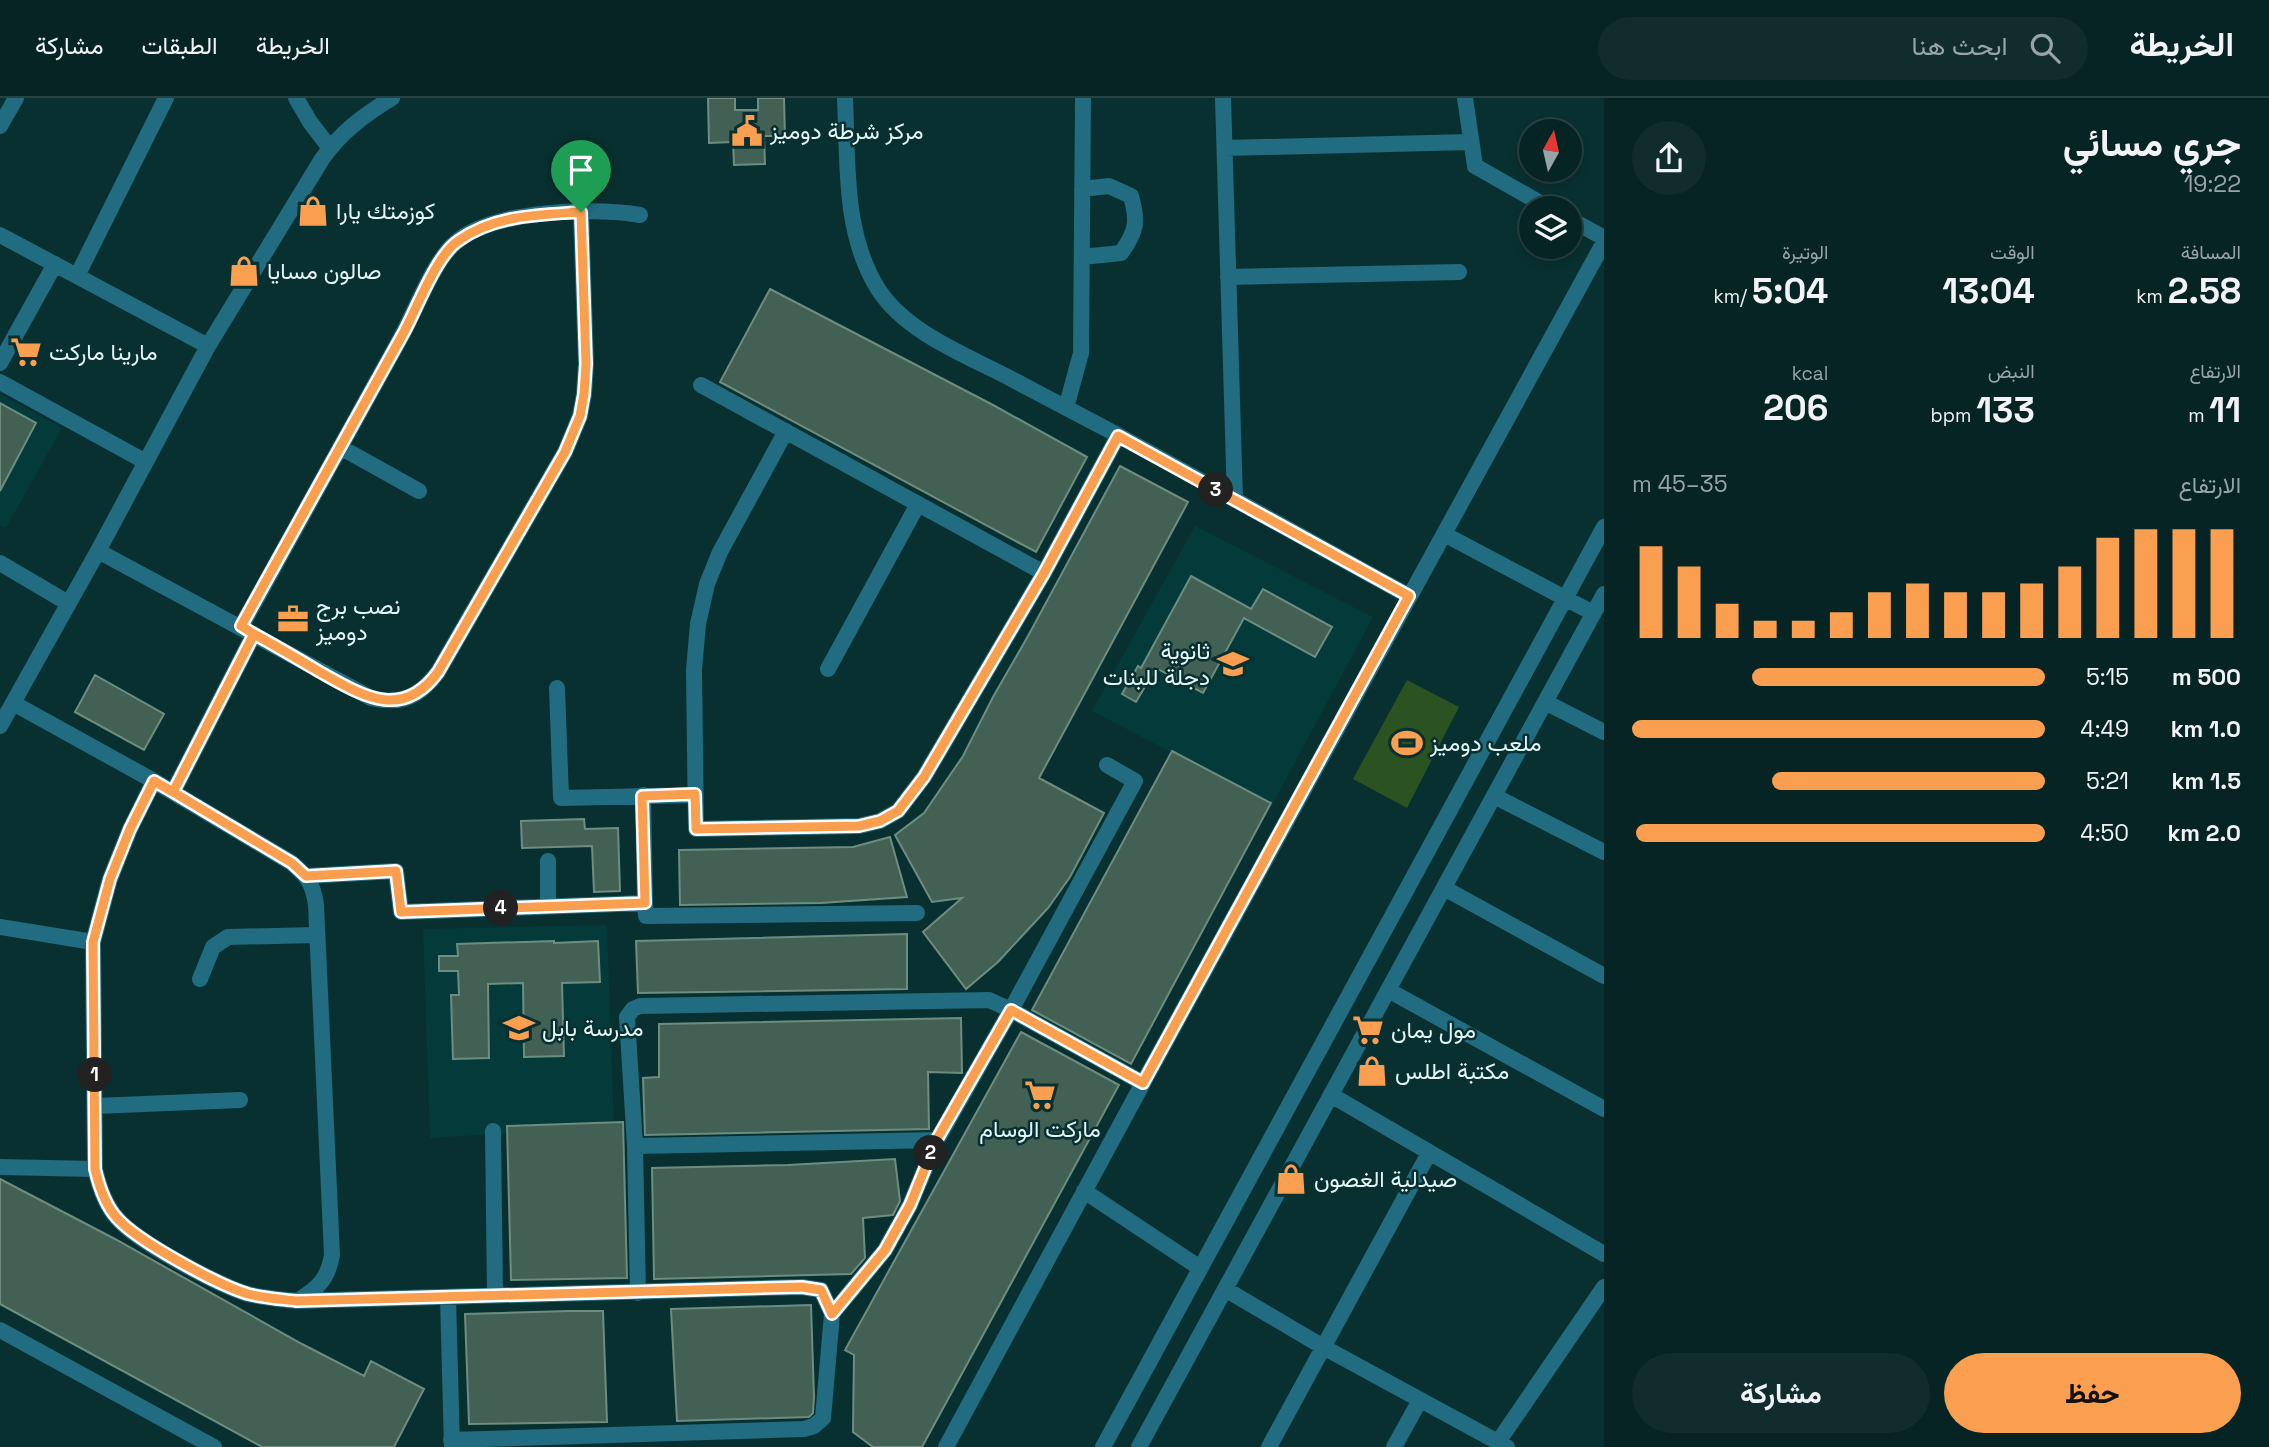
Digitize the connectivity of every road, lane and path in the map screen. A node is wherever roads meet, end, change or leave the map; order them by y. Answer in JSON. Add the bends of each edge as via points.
{"nodes":[{"id":1,"x":16,"y":98,"type":"edge"},
{"id":2,"x":166,"y":98,"type":"edge"},
{"id":3,"x":296,"y":98,"type":"edge"},
{"id":4,"x":392,"y":98,"type":"edge"},
{"id":5,"x":845,"y":98,"type":"edge"},
{"id":6,"x":1083,"y":98,"type":"edge"},
{"id":7,"x":1223,"y":98,"type":"edge"},
{"id":8,"x":1465,"y":98,"type":"edge"},
{"id":9,"x":1,"y":121,"type":"edge"},
{"id":10,"x":1470,"y":142,"type":"junction"},
{"id":11,"x":330,"y":148,"type":"junction"},
{"id":12,"x":1225,"y":148,"type":"junction"},
{"id":13,"x":1082,"y":189,"type":"junction"},
{"id":14,"x":1528,"y":196,"type":"edge"},
{"id":15,"x":581,"y":212,"type":"junction"},
{"id":16,"x":640,"y":215,"type":"dead end"},
{"id":17,"x":1582,"y":226,"type":"edge"},
{"id":18,"x":0,"y":235,"type":"edge"},
{"id":19,"x":1604,"y":240,"type":"edge"},
{"id":20,"x":1082,"y":257,"type":"junction"},
{"id":21,"x":55,"y":264,"type":"junction"},
{"id":22,"x":1459,"y":272,"type":"dead end"},
{"id":23,"x":77,"y":276,"type":"junction"},
{"id":24,"x":1228,"y":277,"type":"junction"},
{"id":25,"x":208,"y":346,"type":"junction"},
{"id":26,"x":0,"y":363,"type":"edge"},
{"id":27,"x":0,"y":382,"type":"edge"},
{"id":28,"x":701,"y":385,"type":"dead end"},
{"id":29,"x":1066,"y":408,"type":"junction"},
{"id":30,"x":786,"y":431,"type":"junction"},
{"id":31,"x":1118,"y":436,"type":"junction"},
{"id":32,"x":340,"y":447,"type":"junction"},
{"id":33,"x":146,"y":462,"type":"junction"},
{"id":34,"x":419,"y":491,"type":"dead end"},
{"id":35,"x":1235,"y":500,"type":"junction"},
{"id":36,"x":918,"y":504,"type":"junction"},
{"id":37,"x":1604,"y":527,"type":"edge"},
{"id":38,"x":1444,"y":534,"type":"junction"},
{"id":39,"x":98,"y":551,"type":"junction"},
{"id":40,"x":0,"y":563,"type":"edge"},
{"id":41,"x":1044,"y":573,"type":"junction"},
{"id":42,"x":1604,"y":594,"type":"edge"},
{"id":43,"x":1409,"y":596,"type":"junction"},
{"id":44,"x":1565,"y":598,"type":"junction"},
{"id":45,"x":68,"y":603,"type":"junction"},
{"id":46,"x":1593,"y":614,"type":"junction"},
{"id":47,"x":247,"y":630,"type":"junction"},
{"id":48,"x":828,"y":669,"type":"dead end"},
{"id":49,"x":556,"y":688,"type":"dead end"},
{"id":50,"x":1545,"y":702,"type":"junction"},
{"id":51,"x":13,"y":703,"type":"junction"},
{"id":52,"x":0,"y":726,"type":"edge"},
{"id":53,"x":1604,"y":732,"type":"edge"},
{"id":54,"x":1107,"y":765,"type":"dead end"},
{"id":55,"x":154,"y":781,"type":"junction"},
{"id":56,"x":173,"y":792,"type":"junction"},
{"id":57,"x":695,"y":794,"type":"junction"},
{"id":58,"x":642,"y":796,"type":"junction"},
{"id":59,"x":1494,"y":796,"type":"junction"},
{"id":60,"x":1604,"y":852,"type":"edge"},
{"id":61,"x":548,"y":861,"type":"dead end"},
{"id":62,"x":306,"y":876,"type":"junction"},
{"id":63,"x":1444,"y":888,"type":"junction"},
{"id":64,"x":645,"y":903,"type":"junction"},
{"id":65,"x":548,"y":906,"type":"junction"},
{"id":66,"x":917,"y":913,"type":"dead end"},
{"id":67,"x":0,"y":927,"type":"edge"},
{"id":68,"x":317,"y":935,"type":"junction"},
{"id":69,"x":93,"y":942,"type":"junction"},
{"id":70,"x":1604,"y":976,"type":"edge"},
{"id":71,"x":200,"y":979,"type":"dead end"},
{"id":72,"x":1388,"y":990,"type":"junction"},
{"id":73,"x":1011,"y":1010,"type":"junction"},
{"id":74,"x":1143,"y":1083,"type":"junction"},
{"id":75,"x":1331,"y":1095,"type":"junction"},
{"id":76,"x":240,"y":1100,"type":"dead end"},
{"id":77,"x":96,"y":1106,"type":"junction"},
{"id":78,"x":1287,"y":1109,"type":"junction"},
{"id":79,"x":1604,"y":1109,"type":"edge"},
{"id":80,"x":1314,"y":1125,"type":"junction"},
{"id":81,"x":493,"y":1131,"type":"dead end"},
{"id":82,"x":937,"y":1139,"type":"junction"},
{"id":83,"x":635,"y":1146,"type":"junction"},
{"id":84,"x":1429,"y":1153,"type":"junction"},
{"id":85,"x":0,"y":1167,"type":"edge"},
{"id":86,"x":95,"y":1169,"type":"junction"},
{"id":87,"x":1084,"y":1191,"type":"junction"},
{"id":88,"x":1604,"y":1254,"type":"edge"},
{"id":89,"x":1200,"y":1268,"type":"junction"},
{"id":90,"x":1604,"y":1287,"type":"edge"},
{"id":91,"x":1225,"y":1289,"type":"junction"},
{"id":92,"x":638,"y":1293,"type":"junction"},
{"id":93,"x":495,"y":1295,"type":"junction"},
{"id":94,"x":448,"y":1298,"type":"junction"},
{"id":95,"x":296,"y":1301,"type":"junction"},
{"id":96,"x":832,"y":1314,"type":"junction"},
{"id":97,"x":0,"y":1330,"type":"edge"},
{"id":98,"x":1325,"y":1348,"type":"junction"},
{"id":99,"x":1420,"y":1400,"type":"junction"},
{"id":100,"x":691,"y":1440,"type":"edge"},
{"id":101,"x":452,"y":1443,"type":"edge"},
{"id":102,"x":1503,"y":1445,"type":"edge"},
{"id":103,"x":214,"y":1447,"type":"edge"},
{"id":104,"x":946,"y":1447,"type":"edge"},
{"id":105,"x":1103,"y":1447,"type":"edge"},
{"id":106,"x":1139,"y":1447,"type":"edge"},
{"id":107,"x":1269,"y":1447,"type":"edge"},
{"id":108,"x":1394,"y":1447,"type":"edge"}],
"edges":[{"from":1,"to":9,"type":"street"},
{"from":2,"to":23,"type":"street"},
{"from":3,"to":11,"type":"street"},
{"from":4,"to":11,"type":"street","via":[[354,123]]},
{"from":5,"to":29,"type":"street","via":[[856,238],[879,290],[903,317],[930,335]]},
{"from":6,"to":13,"type":"street"},
{"from":7,"to":12,"type":"street"},
{"from":8,"to":10,"type":"street"},
{"from":10,"to":12,"type":"street"},
{"from":10,"to":14,"type":"street","via":[[1475,166]]},
{"from":11,"to":25,"type":"street"},
{"from":12,"to":24,"type":"street"},
{"from":13,"to":20,"type":"street"},
{"from":13,"to":20,"type":"street","via":[[1109,186],[1131,196],[1137,217],[1132,239],[1121,253]]},
{"from":15,"to":16,"type":"street"},
{"from":15,"to":32,"type":"street","via":[[516,217],[474,231],[455,243],[440,261]]},
{"from":15,"to":47,"type":"street","via":[[586,364],[580,416],[565,452],[432,681],[418,694],[401,699],[371,698]]},
{"from":17,"to":19,"type":"street"},
{"from":18,"to":21,"type":"street"},
{"from":19,"to":38,"type":"street"},
{"from":20,"to":29,"type":"street","via":[[1081,353]]},
{"from":21,"to":23,"type":"street"},
{"from":21,"to":26,"type":"street"},
{"from":22,"to":24,"type":"street"},
{"from":23,"to":25,"type":"street"},
{"from":24,"to":35,"type":"street"},
{"from":25,"to":33,"type":"street"},
{"from":27,"to":33,"type":"street"},
{"from":28,"to":30,"type":"street"},
{"from":29,"to":31,"type":"street"},
{"from":30,"to":36,"type":"street"},
{"from":30,"to":57,"type":"street","via":[[720,552],[708,584],[694,670]]},
{"from":31,"to":35,"type":"street"},
{"from":31,"to":41,"type":"street"},
{"from":32,"to":34,"type":"street"},
{"from":32,"to":47,"type":"street"},
{"from":33,"to":39,"type":"street"},
{"from":35,"to":43,"type":"street"},
{"from":36,"to":41,"type":"street"},
{"from":36,"to":48,"type":"street"},
{"from":37,"to":44,"type":"street"},
{"from":38,"to":43,"type":"street"},
{"from":38,"to":44,"type":"street"},
{"from":39,"to":45,"type":"street"},
{"from":39,"to":47,"type":"street"},
{"from":40,"to":45,"type":"street"},
{"from":41,"to":57,"type":"street","via":[[924,777],[898,811],[859,826],[696,829]]},
{"from":42,"to":46,"type":"street"},
{"from":43,"to":74,"type":"street"},
{"from":44,"to":46,"type":"street"},
{"from":44,"to":78,"type":"street"},
{"from":45,"to":51,"type":"street"},
{"from":46,"to":50,"type":"street"},
{"from":47,"to":56,"type":"street"},
{"from":49,"to":58,"type":"street","via":[[561,798]]},
{"from":50,"to":53,"type":"street"},
{"from":50,"to":59,"type":"street"},
{"from":51,"to":52,"type":"street"},
{"from":51,"to":55,"type":"street"},
{"from":54,"to":73,"type":"street","via":[[1135,781]]},
{"from":55,"to":56,"type":"street"},
{"from":55,"to":69,"type":"street","via":[[110,879]]},
{"from":56,"to":62,"type":"street","via":[[292,863]]},
{"from":57,"to":58,"type":"street"},
{"from":58,"to":64,"type":"street"},
{"from":59,"to":60,"type":"street"},
{"from":59,"to":63,"type":"street"},
{"from":61,"to":65,"type":"street"},
{"from":62,"to":65,"type":"street","via":[[396,871],[401,912]]},
{"from":62,"to":68,"type":"street","via":[[314,891]]},
{"from":63,"to":70,"type":"street"},
{"from":63,"to":72,"type":"street"},
{"from":64,"to":65,"type":"street"},
{"from":64,"to":66,"type":"street","via":[[646,916]]},
{"from":67,"to":69,"type":"street"},
{"from":68,"to":71,"type":"street","via":[[228,937],[213,947]]},
{"from":68,"to":95,"type":"street","via":[[332,1255],[322,1284]]},
{"from":69,"to":77,"type":"street"},
{"from":72,"to":75,"type":"street"},
{"from":72,"to":79,"type":"street"},
{"from":73,"to":74,"type":"street"},
{"from":73,"to":82,"type":"street"},
{"from":73,"to":83,"type":"street","via":[[989,1000],[640,1006],[627,1017]]},
{"from":74,"to":87,"type":"street"},
{"from":75,"to":80,"type":"street"},
{"from":75,"to":84,"type":"street"},
{"from":76,"to":77,"type":"street"},
{"from":77,"to":86,"type":"street"},
{"from":78,"to":80,"type":"street"},
{"from":78,"to":89,"type":"street"},
{"from":80,"to":91,"type":"street"},
{"from":81,"to":93,"type":"street"},
{"from":82,"to":83,"type":"street"},
{"from":82,"to":96,"type":"street","via":[[910,1205],[885,1250]]},
{"from":83,"to":92,"type":"street"},
{"from":84,"to":88,"type":"street"},
{"from":84,"to":98,"type":"street"},
{"from":85,"to":86,"type":"street"},
{"from":86,"to":95,"type":"street","via":[[105,1200],[131,1231],[226,1285],[248,1294]]},
{"from":87,"to":89,"type":"street"},
{"from":87,"to":104,"type":"street"},
{"from":89,"to":105,"type":"street"},
{"from":90,"to":102,"type":"street"},
{"from":91,"to":98,"type":"street"},
{"from":91,"to":106,"type":"street"},
{"from":92,"to":93,"type":"street"},
{"from":92,"to":96,"type":"street","via":[[802,1287],[821,1290]]},
{"from":93,"to":94,"type":"street"},
{"from":94,"to":95,"type":"street"},
{"from":94,"to":101,"type":"street"},
{"from":96,"to":100,"type":"street","via":[[824,1418],[804,1429]]},
{"from":97,"to":103,"type":"street"},
{"from":98,"to":99,"type":"street"},
{"from":98,"to":107,"type":"street"},
{"from":99,"to":102,"type":"street"},
{"from":99,"to":108,"type":"street"},
{"from":100,"to":101,"type":"street"}]}
